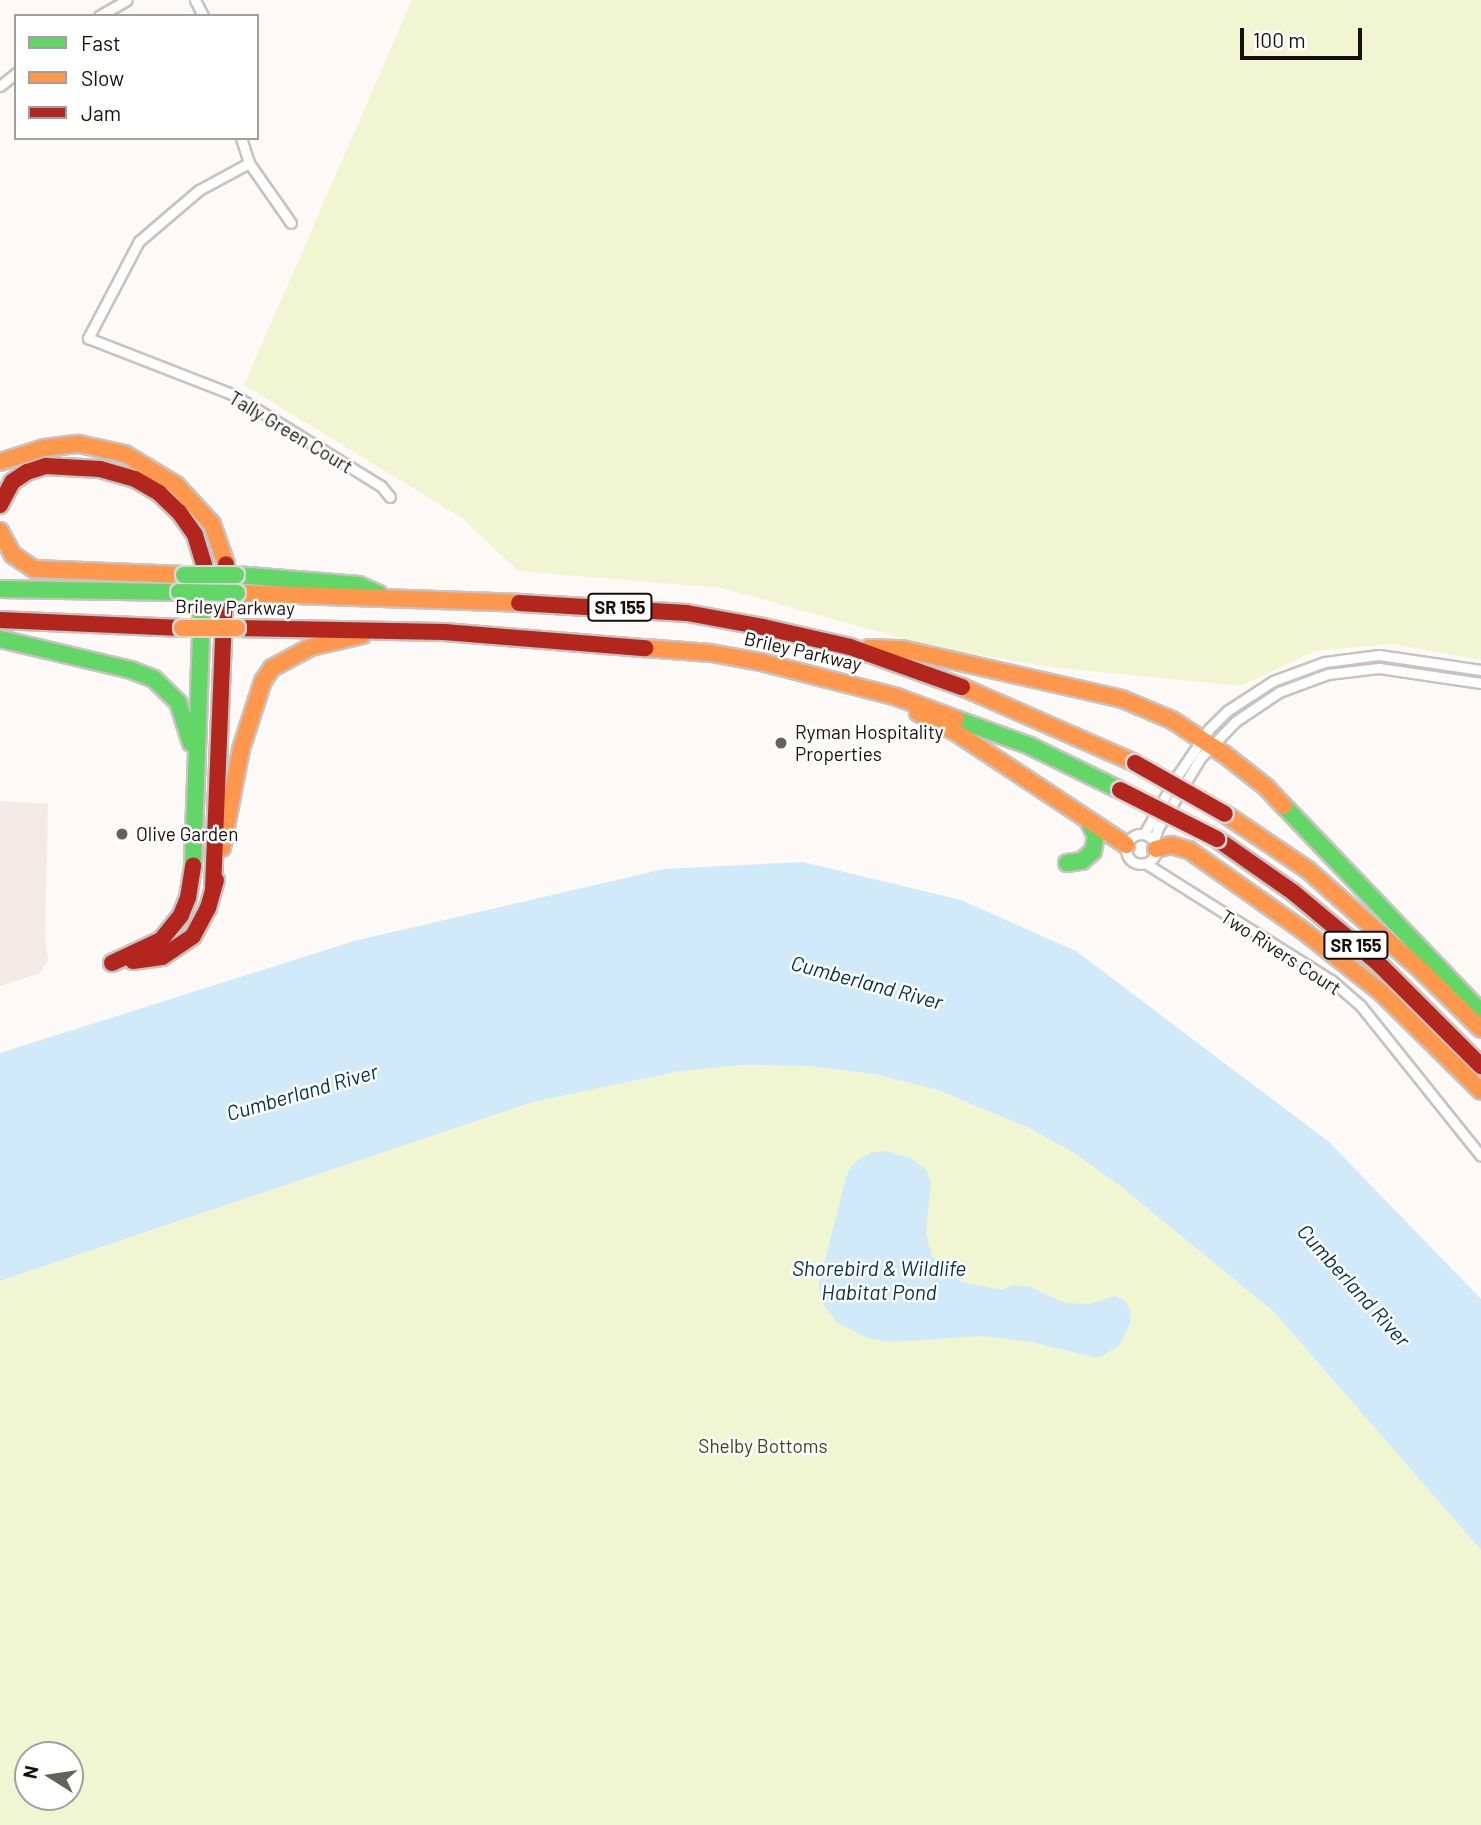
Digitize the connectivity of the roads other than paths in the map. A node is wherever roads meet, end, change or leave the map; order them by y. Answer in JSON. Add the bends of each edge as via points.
{"nodes":[{"id":1,"x":127,"y":0,"type":"edge"},
{"id":2,"x":102,"y":14,"type":"edge"},
{"id":3,"x":14,"y":75,"type":"edge"},
{"id":4,"x":0,"y":86,"type":"edge"},
{"id":5,"x":242,"y":140,"type":"edge"},
{"id":6,"x":248,"y":163,"type":"junction"},
{"id":7,"x":291,"y":223,"type":"dead end"},
{"id":8,"x":0,"y":462,"type":"edge"},
{"id":9,"x":390,"y":497,"type":"dead end"},
{"id":10,"x":0,"y":505,"type":"edge"},
{"id":11,"x":0,"y":531,"type":"edge"},
{"id":12,"x":0,"y":589,"type":"edge"},
{"id":13,"x":387,"y":597,"type":"junction"},
{"id":14,"x":0,"y":620,"type":"edge"},
{"id":15,"x":389,"y":629,"type":"junction"},
{"id":16,"x":0,"y":639,"type":"edge"},
{"id":17,"x":850,"y":647,"type":"junction"},
{"id":18,"x":797,"y":670,"type":"junction"},
{"id":19,"x":1481,"y":670,"type":"edge"},
{"id":20,"x":1481,"y":682,"type":"edge"},
{"id":21,"x":1205,"y":743,"type":"junction"},
{"id":22,"x":194,"y":783,"type":"junction"},
{"id":23,"x":1088,"y":820,"type":"junction"},
{"id":24,"x":1144,"y":834,"type":"junction"},
{"id":25,"x":1126,"y":845,"type":"junction"},
{"id":26,"x":1155,"y":848,"type":"junction"},
{"id":27,"x":1067,"y":863,"type":"dead end"},
{"id":28,"x":1145,"y":863,"type":"junction"},
{"id":29,"x":1172,"y":880,"type":"junction"},
{"id":30,"x":214,"y":889,"type":"junction"},
{"id":31,"x":181,"y":915,"type":"junction"},
{"id":32,"x":199,"y":925,"type":"junction"},
{"id":33,"x":1481,"y":1012,"type":"edge"},
{"id":34,"x":1481,"y":1029,"type":"edge"},
{"id":35,"x":1481,"y":1066,"type":"edge"},
{"id":36,"x":1481,"y":1091,"type":"edge"},
{"id":37,"x":1481,"y":1156,"type":"edge"}],
"edges":[{"from":1,"to":2,"type":"street"},
{"from":3,"to":4,"type":"street"},
{"from":5,"to":6,"type":"street"},
{"from":6,"to":7,"type":"street"},
{"from":6,"to":9,"type":"street","name":"Tally Green Court","via":[[211,183],[138,241],[88,338],[234,395],[381,486]]},
{"from":8,"to":30,"type":"highway","via":[[44,448],[79,444],[125,454],[176,485],[212,524],[226,563]]},
{"from":10,"to":22,"type":"highway","via":[[12,482],[27,472],[46,466],[77,466],[135,479],[159,493],[195,535],[204,565]]},
{"from":11,"to":13,"type":"highway","bridge":true,"via":[[13,555],[34,569],[236,575],[359,586]]},
{"from":12,"to":13,"type":"highway","name":"Briley Parkway","number":"SR 155","bridge":true},
{"from":13,"to":17,"type":"highway","name":"Briley Parkway","number":"SR 155","via":[[687,613]]},
{"from":14,"to":15,"type":"highway","name":"Briley Parkway","number":"SR 155","bridge":true,"via":[[182,628]]},
{"from":15,"to":18,"type":"highway","name":"Briley Parkway","number":"SR 155","via":[[712,653]]},
{"from":15,"to":30,"type":"highway","via":[[311,647],[272,668],[263,681],[242,749]]},
{"from":16,"to":22,"type":"highway","via":[[153,679],[178,702],[187,723]]},
{"from":17,"to":21,"type":"highway","via":[[902,649],[1122,699],[1172,720]]},
{"from":17,"to":34,"type":"highway","name":"Briley Parkway","number":"SR 155","bridge":true,"via":[[973,691],[1135,763],[1225,814],[1308,870]]},
{"from":18,"to":23,"type":"highway","via":[[895,702],[957,733]]},
{"from":18,"to":35,"type":"highway","name":"Briley Parkway","number":"SR 155","bridge":true,"via":[[921,705],[1030,746],[1217,839],[1347,937]]},
{"from":19,"to":21,"type":"street","via":[[1379,655],[1325,662],[1250,695],[1227,711]]},
{"from":20,"to":21,"type":"street","via":[[1379,668],[1328,674],[1257,705]]},
{"from":21,"to":24,"type":"street"},
{"from":21,"to":26,"type":"street"},
{"from":21,"to":33,"type":"highway","via":[[1266,788]]},
{"from":22,"to":31,"type":"highway","via":[[192,878]]},
{"from":23,"to":25,"type":"highway"},
{"from":23,"to":27,"type":"highway","via":[[1095,833],[1094,848],[1082,861]]},
{"from":24,"to":25,"type":"street","via":[[1132,837]]},
{"from":24,"to":26,"type":"street"},
{"from":25,"to":28,"type":"street","via":[[1130,859]]},
{"from":26,"to":28,"type":"street"},
{"from":26,"to":29,"type":"street"},
{"from":26,"to":36,"type":"highway","via":[[1171,845],[1189,850],[1301,929],[1382,993]]},
{"from":28,"to":29,"type":"street","name":"Two Rivers Court"},
{"from":29,"to":37,"type":"street","name":"Two Rivers Court","via":[[1331,980],[1360,1005]]},
{"from":30,"to":32,"type":"highway"},
{"from":31,"to":32,"type":"highway"},
{"from":31,"to":32,"type":"highway","via":[[161,940],[112,963],[162,957],[193,936]]}]}
